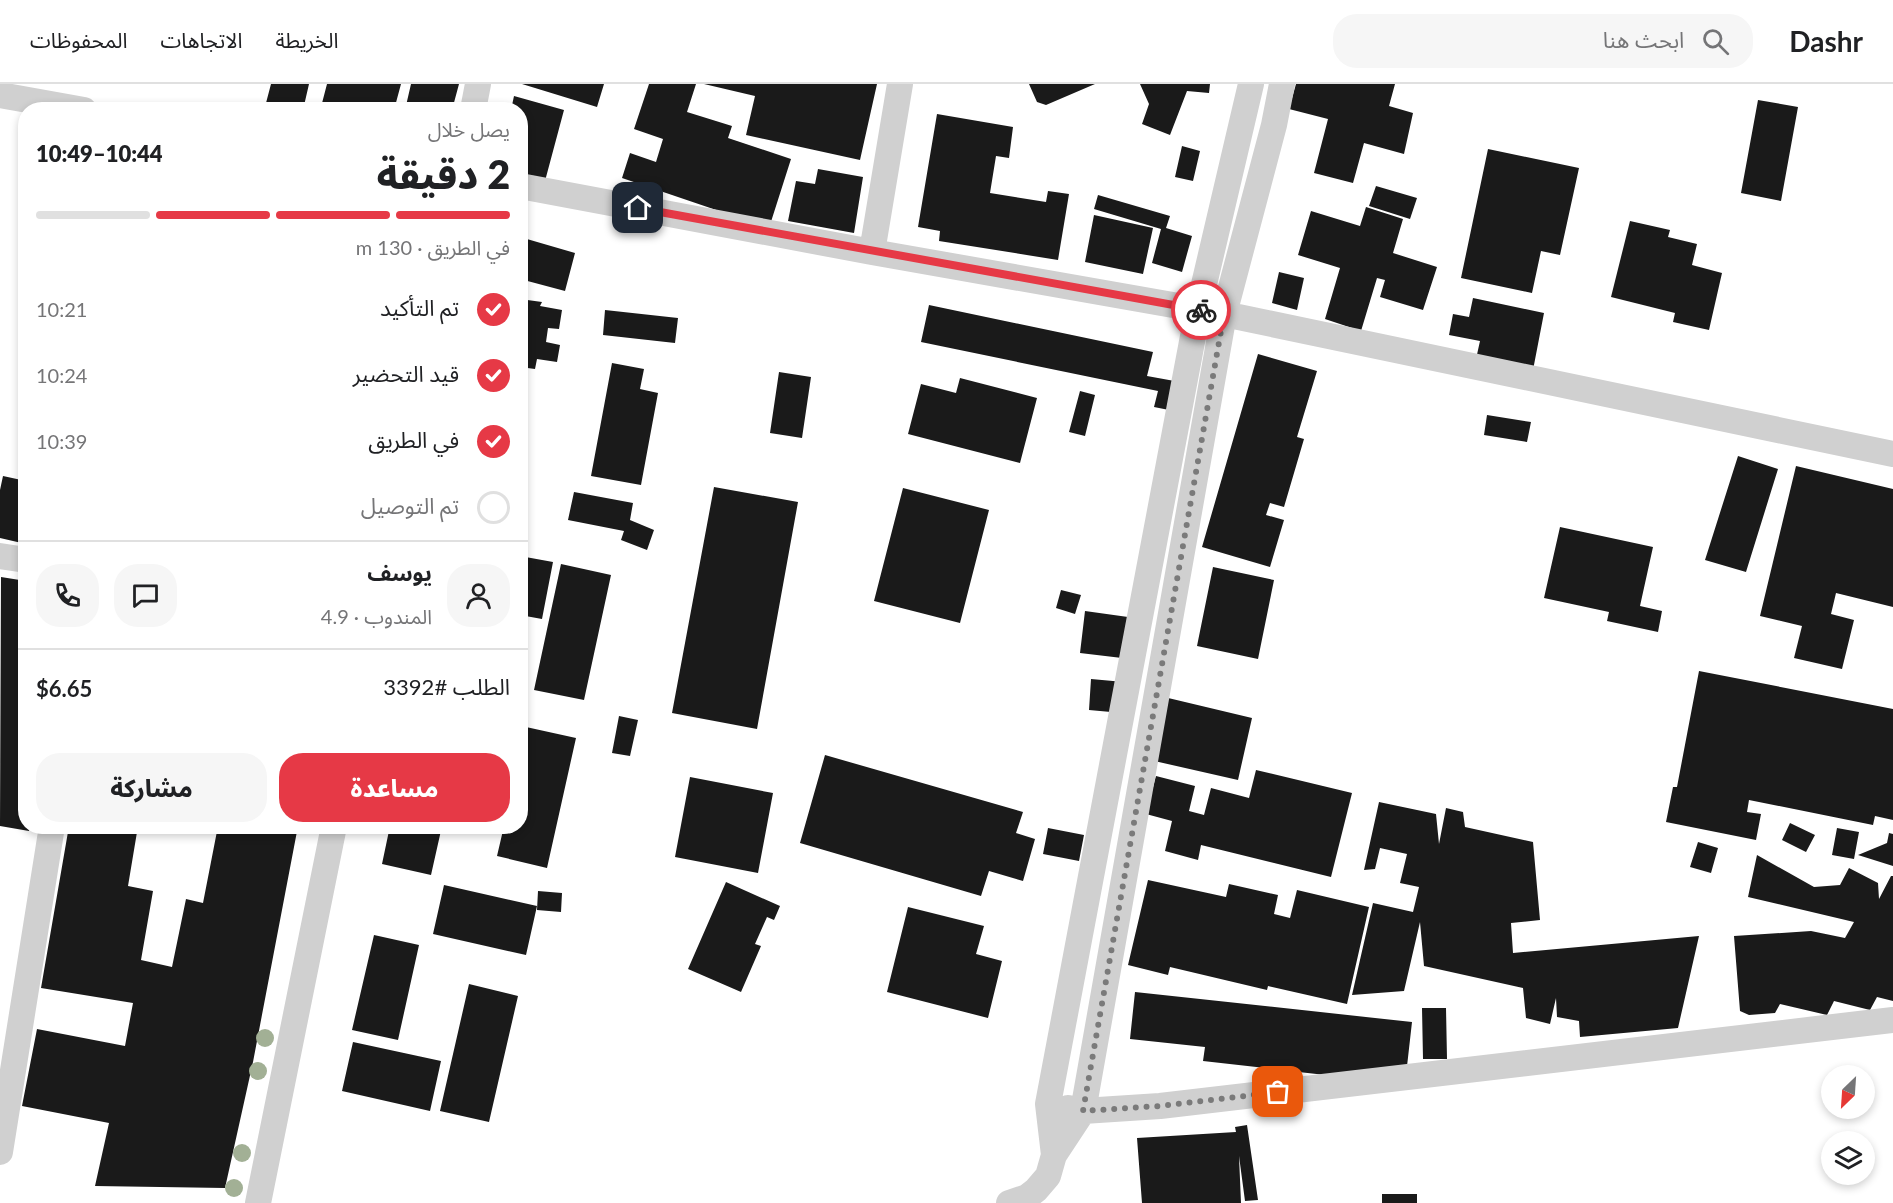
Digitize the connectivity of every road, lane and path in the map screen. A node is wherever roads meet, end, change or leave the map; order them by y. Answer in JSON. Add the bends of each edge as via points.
{"nodes":[{"id":1,"x":478,"y":84,"type":"edge"},
{"id":2,"x":900,"y":84,"type":"edge"},
{"id":3,"x":1251,"y":84,"type":"edge"},
{"id":4,"x":1282,"y":84,"type":"edge"},
{"id":5,"x":0,"y":95,"type":"edge"},
{"id":6,"x":39,"y":102,"type":"edge"},
{"id":7,"x":475,"y":102,"type":"edge"},
{"id":8,"x":528,"y":188,"type":"edge"},
{"id":9,"x":872,"y":252,"type":"junction"},
{"id":10,"x":1198,"y":310,"type":"junction"},
{"id":11,"x":1224,"y":314,"type":"junction"},
{"id":12,"x":1893,"y":454,"type":"edge"},
{"id":13,"x":0,"y":556,"type":"edge"},
{"id":14,"x":18,"y":559,"type":"edge"},
{"id":15,"x":51,"y":834,"type":"edge"},
{"id":16,"x":332,"y":834,"type":"edge"},
{"id":17,"x":1893,"y":1020,"type":"edge"},
{"id":18,"x":1048,"y":1104,"type":"junction"},
{"id":19,"x":1083,"y":1111,"type":"junction"},
{"id":20,"x":0,"y":1152,"type":"edge"},
{"id":21,"x":1054,"y":1155,"type":"junction"},
{"id":22,"x":258,"y":1203,"type":"edge"},
{"id":23,"x":1009,"y":1203,"type":"edge"}],
"edges":[{"from":1,"to":7,"type":"street"},
{"from":2,"to":9,"type":"street"},
{"from":3,"to":10,"type":"street"},
{"from":4,"to":11,"type":"street"},
{"from":5,"to":6,"type":"street"},
{"from":8,"to":9,"type":"street"},
{"from":9,"to":10,"type":"street"},
{"from":10,"to":11,"type":"street"},
{"from":10,"to":18,"type":"street"},
{"from":11,"to":12,"type":"street"},
{"from":11,"to":19,"type":"street"},
{"from":13,"to":14,"type":"street"},
{"from":15,"to":20,"type":"street"},
{"from":16,"to":22,"type":"street"},
{"from":17,"to":19,"type":"street","via":[[1160,1106]]},
{"from":18,"to":19,"type":"street"},
{"from":18,"to":21,"type":"street"},
{"from":19,"to":21,"type":"street"},
{"from":21,"to":23,"type":"street","via":[[1048,1176],[1036,1190]]}]}
